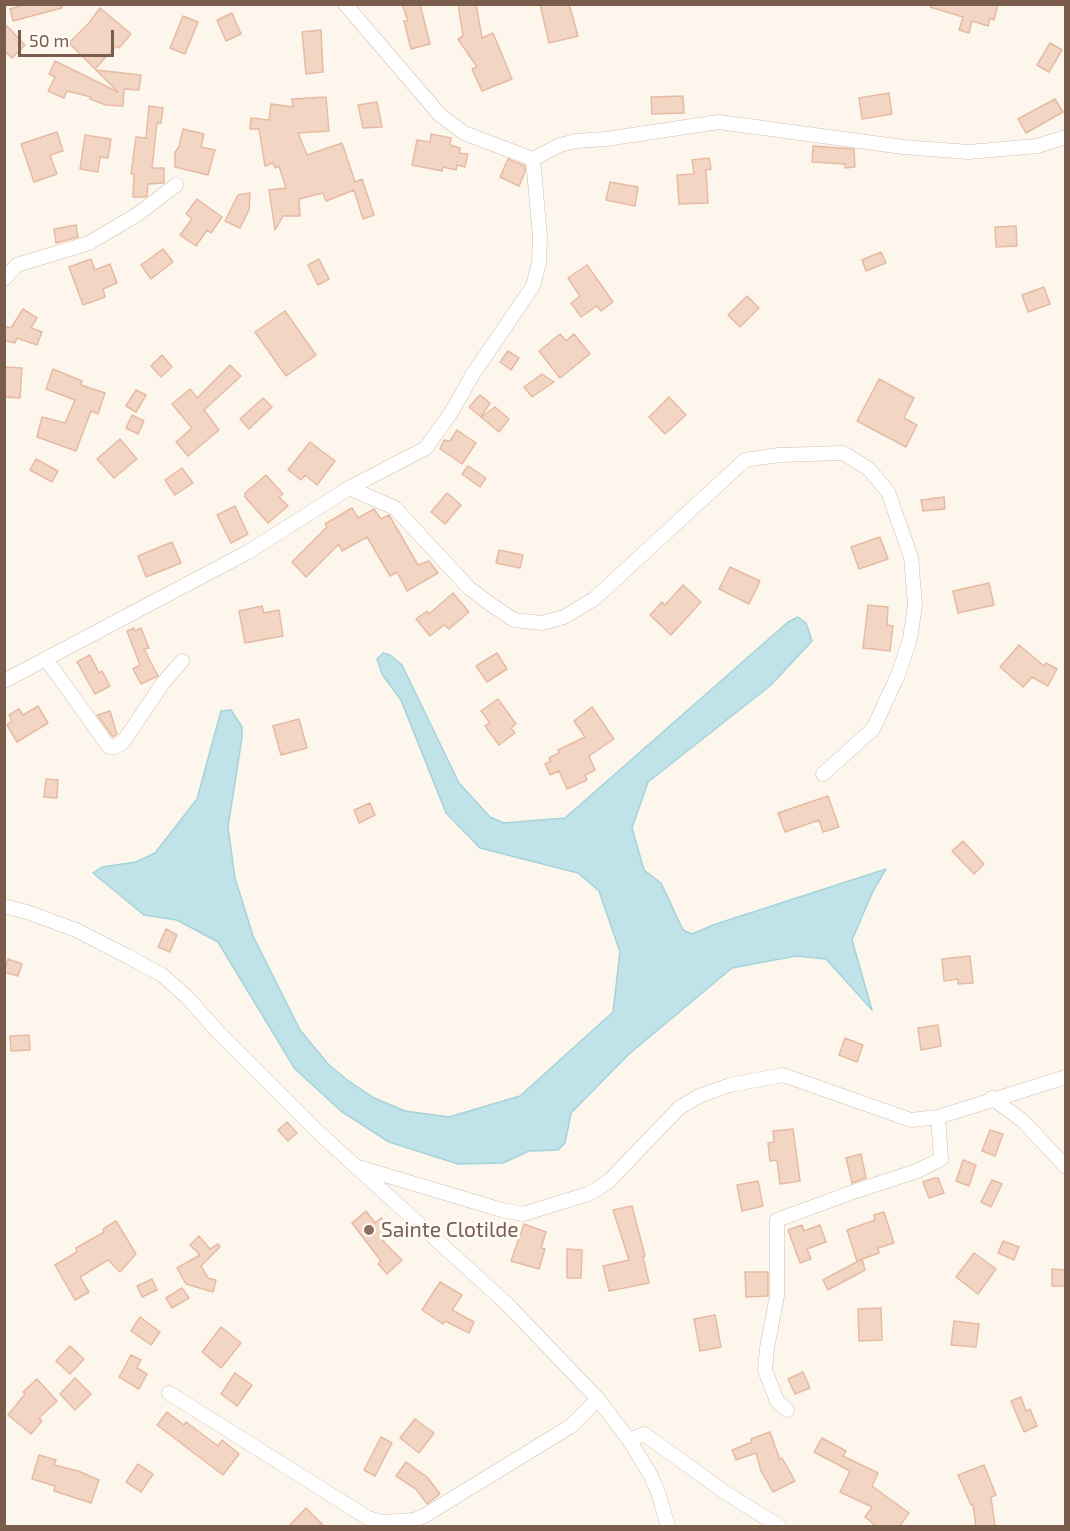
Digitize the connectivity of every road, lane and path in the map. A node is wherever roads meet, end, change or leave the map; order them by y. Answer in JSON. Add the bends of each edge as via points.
{"nodes":[{"id":1,"x":345,"y":4,"type":"edge"},
{"id":2,"x":1065,"y":137,"type":"edge"},
{"id":3,"x":533,"y":159,"type":"junction"},
{"id":4,"x":176,"y":185,"type":"dead end"},
{"id":5,"x":4,"y":279,"type":"edge"},
{"id":6,"x":349,"y":488,"type":"junction"},
{"id":7,"x":46,"y":659,"type":"junction"},
{"id":8,"x":182,"y":661,"type":"dead end"},
{"id":9,"x":4,"y":681,"type":"edge"},
{"id":10,"x":823,"y":774,"type":"dead end"},
{"id":11,"x":4,"y":906,"type":"edge"},
{"id":12,"x":1065,"y":1077,"type":"edge"},
{"id":13,"x":992,"y":1098,"type":"junction"},
{"id":14,"x":938,"y":1116,"type":"junction"},
{"id":15,"x":356,"y":1166,"type":"junction"},
{"id":16,"x":1065,"y":1167,"type":"edge"},
{"id":17,"x":169,"y":1393,"type":"dead end"},
{"id":18,"x":598,"y":1399,"type":"junction"},
{"id":19,"x":787,"y":1410,"type":"dead end"},
{"id":20,"x":629,"y":1440,"type":"junction"},
{"id":21,"x":668,"y":1527,"type":"edge"},
{"id":22,"x":778,"y":1527,"type":"edge"}],
"edges":[{"from":1,"to":3,"type":"street","via":[[440,115],[464,133]]},
{"from":2,"to":3,"type":"street","via":[[1036,146],[969,152],[718,122],[576,141]]},
{"from":3,"to":6,"type":"street","via":[[540,237],[533,286],[426,448]]},
{"from":4,"to":5,"type":"street","via":[[138,214],[89,243],[17,265]]},
{"from":6,"to":7,"type":"street","via":[[248,552]]},
{"from":6,"to":10,"type":"street","via":[[395,508],[469,588],[493,606],[514,620],[542,623],[564,617],[594,600],[745,460],[843,453],[869,469],[888,492],[911,557],[915,605],[898,675],[873,729]]},
{"from":7,"to":8,"type":"street","via":[[109,747],[123,742]]},
{"from":7,"to":9,"type":"street"},
{"from":11,"to":15,"type":"street","via":[[76,930],[162,975]]},
{"from":12,"to":13,"type":"street"},
{"from":13,"to":14,"type":"street"},
{"from":13,"to":16,"type":"street","via":[[1023,1121]]},
{"from":14,"to":15,"type":"street","via":[[911,1120],[783,1075],[730,1085],[679,1108],[599,1188],[523,1214]]},
{"from":14,"to":19,"type":"street","via":[[941,1159],[777,1220],[777,1296],[765,1370],[777,1401]]},
{"from":15,"to":18,"type":"street","via":[[507,1304]]},
{"from":17,"to":18,"type":"street","via":[[368,1518],[382,1522],[424,1516],[571,1426]]},
{"from":18,"to":20,"type":"street"},
{"from":20,"to":21,"type":"street","via":[[650,1474]]},
{"from":20,"to":22,"type":"street","via":[[644,1434]]}]}
